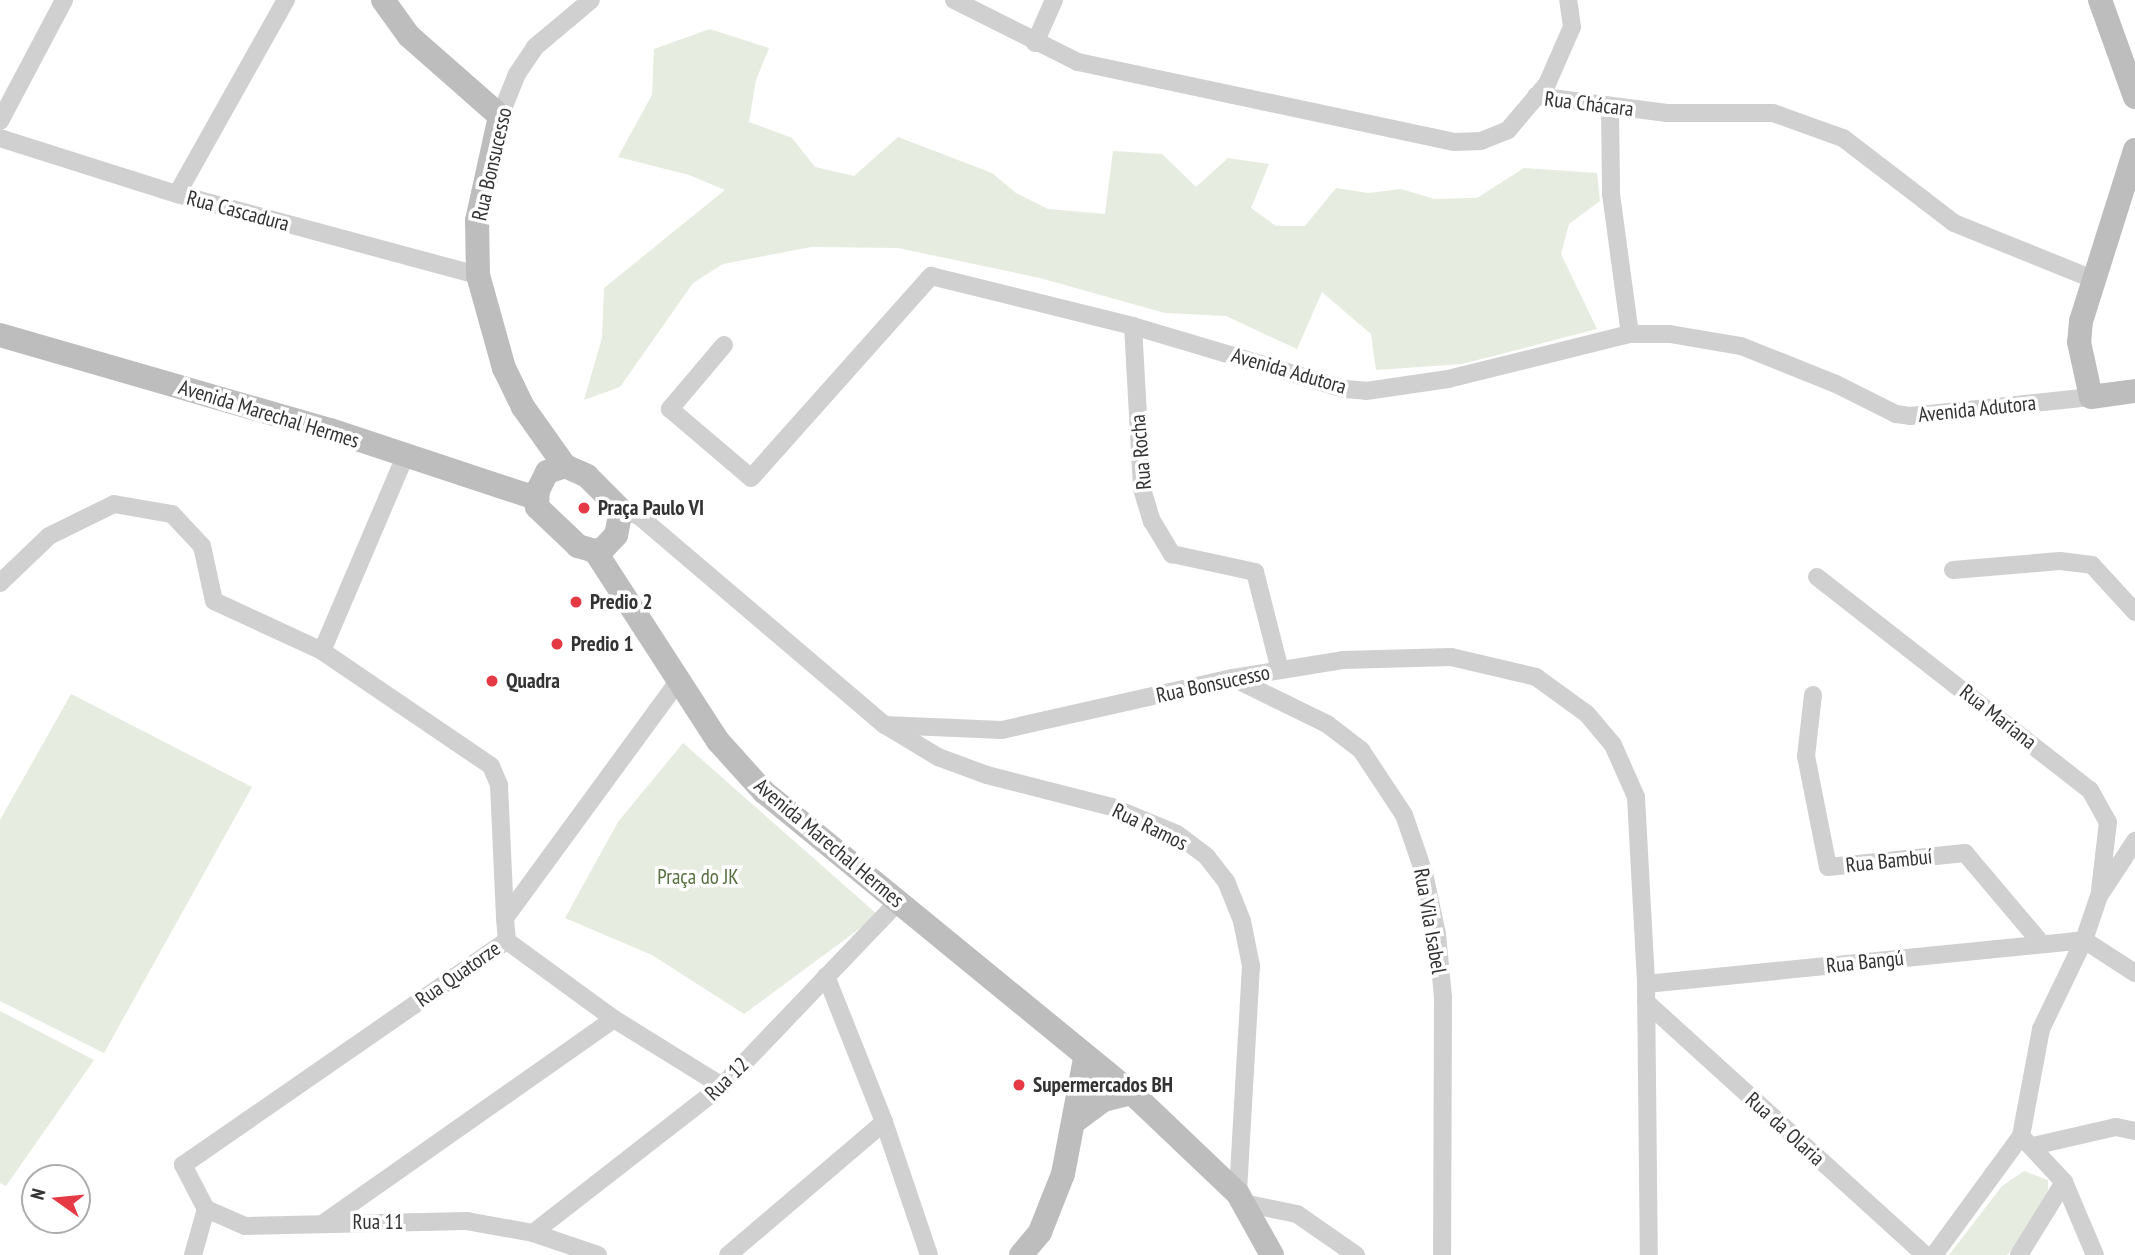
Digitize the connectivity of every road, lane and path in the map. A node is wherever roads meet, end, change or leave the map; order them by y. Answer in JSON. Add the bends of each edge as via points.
{"nodes":[{"id":1,"x":64,"y":0,"type":"edge"},
{"id":2,"x":286,"y":0,"type":"edge"},
{"id":3,"x":383,"y":0,"type":"edge"},
{"id":4,"x":591,"y":0,"type":"edge"},
{"id":5,"x":954,"y":0,"type":"edge"},
{"id":6,"x":1055,"y":0,"type":"edge"},
{"id":7,"x":1568,"y":0,"type":"edge"},
{"id":8,"x":2100,"y":0,"type":"edge"},
{"id":9,"x":1035,"y":43,"type":"junction"},
{"id":10,"x":1536,"y":96,"type":"junction"},
{"id":11,"x":2135,"y":97,"type":"edge"},
{"id":12,"x":1610,"y":106,"type":"junction"},
{"id":13,"x":500,"y":117,"type":"junction"},
{"id":14,"x":0,"y":121,"type":"edge"},
{"id":15,"x":0,"y":138,"type":"edge"},
{"id":16,"x":2135,"y":150,"type":"edge"},
{"id":17,"x":177,"y":194,"type":"junction"},
{"id":18,"x":478,"y":275,"type":"junction"},
{"id":19,"x":2095,"y":280,"type":"junction"},
{"id":20,"x":1133,"y":326,"type":"junction"},
{"id":21,"x":1630,"y":334,"type":"junction"},
{"id":22,"x":0,"y":335,"type":"edge"},
{"id":23,"x":724,"y":345,"type":"dead end"},
{"id":24,"x":2135,"y":391,"type":"edge"},
{"id":25,"x":2091,"y":397,"type":"junction"},
{"id":26,"x":405,"y":456,"type":"junction"},
{"id":27,"x":565,"y":466,"type":"junction"},
{"id":28,"x":536,"y":499,"type":"junction"},
{"id":29,"x":621,"y":510,"type":"junction"},
{"id":30,"x":595,"y":551,"type":"junction"},
{"id":31,"x":1954,"y":570,"type":"dead end"},
{"id":32,"x":1817,"y":577,"type":"dead end"},
{"id":33,"x":0,"y":583,"type":"edge"},
{"id":34,"x":2135,"y":612,"type":"edge"},
{"id":35,"x":322,"y":651,"type":"junction"},
{"id":36,"x":1280,"y":670,"type":"junction"},
{"id":37,"x":1233,"y":678,"type":"junction"},
{"id":38,"x":680,"y":679,"type":"junction"},
{"id":39,"x":1813,"y":695,"type":"dead end"},
{"id":40,"x":884,"y":725,"type":"junction"},
{"id":41,"x":2135,"y":841,"type":"edge"},
{"id":42,"x":2099,"y":897,"type":"junction"},
{"id":43,"x":899,"y":901,"type":"junction"},
{"id":44,"x":505,"y":918,"type":"junction"},
{"id":45,"x":2084,"y":940,"type":"junction"},
{"id":46,"x":507,"y":941,"type":"junction"},
{"id":47,"x":2041,"y":943,"type":"junction"},
{"id":48,"x":2135,"y":973,"type":"edge"},
{"id":49,"x":826,"y":976,"type":"junction"},
{"id":50,"x":1646,"y":984,"type":"junction"},
{"id":51,"x":1646,"y":1002,"type":"junction"},
{"id":52,"x":614,"y":1019,"type":"junction"},
{"id":53,"x":1085,"y":1059,"type":"junction"},
{"id":54,"x":722,"y":1086,"type":"junction"},
{"id":55,"x":1132,"y":1093,"type":"junction"},
{"id":56,"x":884,"y":1122,"type":"junction"},
{"id":57,"x":1073,"y":1122,"type":"junction"},
{"id":58,"x":2135,"y":1131,"type":"edge"},
{"id":59,"x":2027,"y":1141,"type":"junction"},
{"id":60,"x":2064,"y":1182,"type":"junction"},
{"id":61,"x":1240,"y":1199,"type":"junction"},
{"id":62,"x":206,"y":1209,"type":"junction"},
{"id":63,"x":325,"y":1222,"type":"junction"},
{"id":64,"x":533,"y":1233,"type":"junction"},
{"id":65,"x":193,"y":1255,"type":"edge"},
{"id":66,"x":598,"y":1255,"type":"edge"},
{"id":67,"x":728,"y":1255,"type":"edge"},
{"id":68,"x":929,"y":1255,"type":"edge"},
{"id":69,"x":1021,"y":1255,"type":"edge"},
{"id":70,"x":1272,"y":1255,"type":"edge"},
{"id":71,"x":1356,"y":1255,"type":"edge"},
{"id":72,"x":1442,"y":1255,"type":"edge"},
{"id":73,"x":1649,"y":1255,"type":"edge"},
{"id":74,"x":1925,"y":1255,"type":"edge"},
{"id":75,"x":1934,"y":1255,"type":"edge"},
{"id":76,"x":2019,"y":1255,"type":"edge"},
{"id":77,"x":2095,"y":1255,"type":"edge"}],
"edges":[{"from":1,"to":14,"type":"street"},
{"from":2,"to":17,"type":"street"},
{"from":3,"to":13,"type":"street","via":[[409,36]]},
{"from":4,"to":13,"type":"street","name":"Rua Bonsucesso","via":[[535,47],[517,74]]},
{"from":5,"to":9,"type":"street","name":"Rua Chácara"},
{"from":6,"to":9,"type":"street"},
{"from":7,"to":10,"type":"street","via":[[1572,27],[1547,84]]},
{"from":8,"to":11,"type":"street"},
{"from":9,"to":10,"type":"street","name":"Rua Chácara","via":[[1078,62],[1454,142],[1480,141],[1508,130]]},
{"from":10,"to":12,"type":"street","name":"Rua Chácara"},
{"from":12,"to":19,"type":"street","name":"Rua Chácara","via":[[1667,113],[1773,113],[1843,138],[1954,223]]},
{"from":12,"to":21,"type":"street","via":[[1611,194]]},
{"from":13,"to":18,"type":"street","name":"Rua Bonsucesso","via":[[477,221]]},
{"from":15,"to":17,"type":"street","name":"Rua Cascadura"},
{"from":16,"to":19,"type":"street"},
{"from":17,"to":18,"type":"street","name":"Rua Cascadura"},
{"from":18,"to":27,"type":"street","name":"Rua Bonsucesso","via":[[504,368],[523,407]]},
{"from":19,"to":25,"type":"street","via":[[2079,342]]},
{"from":20,"to":21,"type":"street","name":"Avenida Adutora","via":[[1345,389],[1366,391],[1448,379]]},
{"from":20,"to":23,"type":"street","name":"Avenida Adutora","via":[[931,276],[751,478],[670,409]]},
{"from":20,"to":36,"type":"street","name":"Rua Rocha","via":[[1142,489],[1152,521],[1172,554],[1255,572]]},
{"from":21,"to":25,"type":"street","name":"Avenida Adutora","via":[[1670,334],[1741,346],[1896,414],[1910,416]]},
{"from":22,"to":26,"type":"street","name":"Avenida Marechal Hermes"},
{"from":24,"to":25,"type":"street","name":"Avenida Adutora"},
{"from":26,"to":28,"type":"street","name":"Avenida Marechal Hermes"},
{"from":26,"to":35,"type":"street"},
{"from":27,"to":28,"type":"street","via":[[547,472]]},
{"from":27,"to":29,"type":"street","via":[[587,476]]},
{"from":28,"to":30,"type":"street","via":[[543,515],[562,533],[578,546]]},
{"from":29,"to":30,"type":"street","via":[[616,535]]},
{"from":29,"to":40,"type":"street","via":[[639,516]]},
{"from":30,"to":38,"type":"street","name":"Avenida Marechal Hermes"},
{"from":31,"to":34,"type":"street","via":[[2060,561],[2092,565]]},
{"from":32,"to":42,"type":"street","name":"Rua Mariana","via":[[2091,790],[2109,822]]},
{"from":33,"to":35,"type":"street","via":[[49,536],[114,504],[172,514],[202,546],[214,601]]},
{"from":35,"to":44,"type":"street","via":[[491,765],[499,785]]},
{"from":36,"to":37,"type":"street","name":"Rua Bonsucesso"},
{"from":36,"to":50,"type":"street","name":"Rua Bonsucesso","via":[[1343,660],[1451,657],[1536,677],[1587,714],[1613,745],[1636,797]]},
{"from":37,"to":40,"type":"street","name":"Rua Bonsucesso","via":[[1002,730]]},
{"from":37,"to":72,"type":"street","name":"Rua Vila Isabel","via":[[1327,724],[1361,750],[1404,815],[1424,873],[1443,998]]},
{"from":38,"to":43,"type":"street","name":"Avenida Marechal Hermes","via":[[718,741],[764,792]]},
{"from":38,"to":44,"type":"street","name":"Rua Quatorze"},
{"from":39,"to":47,"type":"street","name":"Rua Bambuí","via":[[1806,756],[1828,867],[1965,853]]},
{"from":40,"to":61,"type":"street","name":"Rua Ramos","via":[[938,757],[987,775],[1112,807],[1177,834],[1207,857],[1226,881],[1242,921],[1251,966]]},
{"from":41,"to":42,"type":"street"},
{"from":42,"to":45,"type":"street"},
{"from":43,"to":49,"type":"street","name":"Rua 12"},
{"from":43,"to":53,"type":"street","name":"Avenida Marechal Hermes"},
{"from":44,"to":46,"type":"street","name":"Rua Quatorze"},
{"from":45,"to":47,"type":"street","name":"Rua Bangú"},
{"from":45,"to":48,"type":"street"},
{"from":45,"to":59,"type":"street","via":[[2041,1029]]},
{"from":46,"to":52,"type":"street"},
{"from":46,"to":62,"type":"street","name":"Rua Quatorze","via":[[183,1165]]},
{"from":47,"to":50,"type":"street","name":"Rua Bangú"},
{"from":49,"to":54,"type":"street","name":"Rua 12"},
{"from":49,"to":56,"type":"street"},
{"from":50,"to":51,"type":"street","name":"Rua Bonsucesso"},
{"from":51,"to":73,"type":"street","name":"Rua Bonsucesso"},
{"from":51,"to":74,"type":"street","name":"Rua da Olaria"},
{"from":52,"to":54,"type":"street"},
{"from":52,"to":63,"type":"street"},
{"from":53,"to":55,"type":"street","name":"Avenida Marechal Hermes"},
{"from":53,"to":57,"type":"street"},
{"from":54,"to":64,"type":"street","name":"Rua 12"},
{"from":55,"to":57,"type":"street","via":[[1103,1100]]},
{"from":55,"to":61,"type":"street","name":"Avenida Marechal Hermes"},
{"from":56,"to":67,"type":"street"},
{"from":56,"to":68,"type":"street"},
{"from":57,"to":69,"type":"street","via":[[1063,1174],[1040,1232]]},
{"from":58,"to":59,"type":"street","via":[[2116,1127]]},
{"from":59,"to":60,"type":"street"},
{"from":59,"to":75,"type":"street"},
{"from":60,"to":76,"type":"street"},
{"from":60,"to":77,"type":"street"},
{"from":61,"to":70,"type":"street","name":"Avenida Marechal Hermes"},
{"from":61,"to":71,"type":"street","via":[[1297,1214]]},
{"from":62,"to":63,"type":"street","name":"Rua 11","via":[[246,1226]]},
{"from":62,"to":65,"type":"street"},
{"from":63,"to":64,"type":"street","name":"Rua 11","via":[[467,1221]]},
{"from":64,"to":66,"type":"street","name":"Rua 11"}]}
